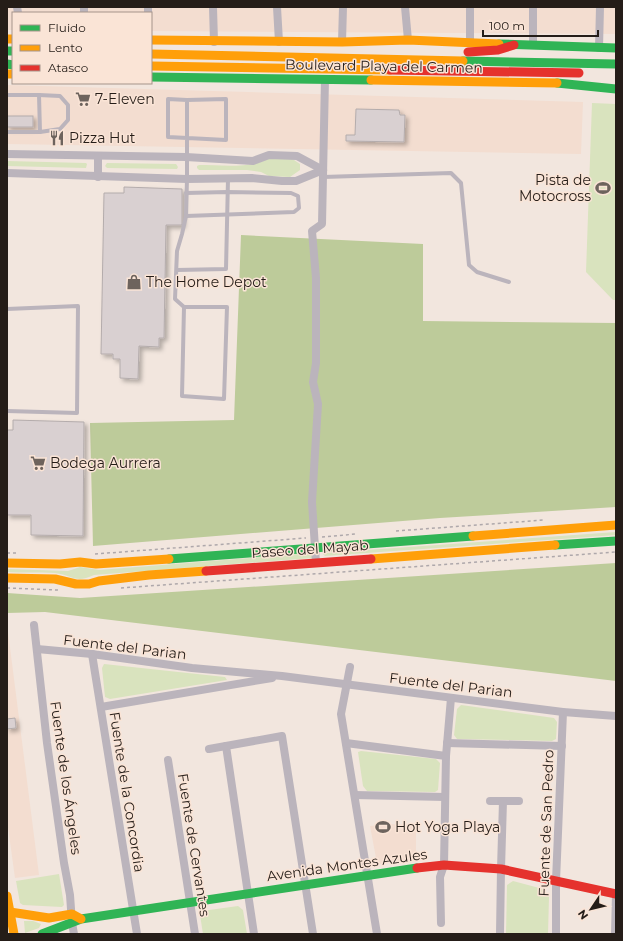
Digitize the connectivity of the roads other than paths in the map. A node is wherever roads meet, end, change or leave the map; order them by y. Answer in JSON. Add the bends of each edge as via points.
{"nodes":[{"id":1,"x":213,"y":7,"type":"edge"},
{"id":2,"x":277,"y":7,"type":"edge"},
{"id":3,"x":342,"y":7,"type":"edge"},
{"id":4,"x":405,"y":7,"type":"edge"},
{"id":5,"x":470,"y":7,"type":"edge"},
{"id":6,"x":533,"y":7,"type":"edge"},
{"id":7,"x":600,"y":7,"type":"edge"},
{"id":8,"x":152,"y":40,"type":"edge"},
{"id":9,"x":408,"y":40,"type":"junction"},
{"id":10,"x":214,"y":42,"type":"junction"},
{"id":11,"x":279,"y":42,"type":"junction"},
{"id":12,"x":342,"y":42,"type":"junction"},
{"id":13,"x":470,"y":42,"type":"junction"},
{"id":14,"x":514,"y":45,"type":"junction"},
{"id":15,"x":533,"y":45,"type":"junction"},
{"id":16,"x":599,"y":48,"type":"junction"},
{"id":17,"x":616,"y":48,"type":"edge"},
{"id":18,"x":152,"y":54,"type":"edge"},
{"id":19,"x":256,"y":56,"type":"junction"},
{"id":20,"x":616,"y":64,"type":"edge"},
{"id":21,"x":152,"y":66,"type":"edge"},
{"id":22,"x":268,"y":68,"type":"junction"},
{"id":23,"x":584,"y":73,"type":"dead end"},
{"id":24,"x":152,"y":77,"type":"edge"},
{"id":25,"x":325,"y":79,"type":"junction"},
{"id":26,"x":464,"y":81,"type":"junction"},
{"id":27,"x":616,"y":89,"type":"edge"},
{"id":28,"x":7,"y":95,"type":"edge"},
{"id":29,"x":39,"y":95,"type":"junction"},
{"id":30,"x":186,"y":100,"type":"junction"},
{"id":31,"x":7,"y":132,"type":"edge"},
{"id":32,"x":40,"y":132,"type":"junction"},
{"id":33,"x":187,"y":138,"type":"junction"},
{"id":34,"x":7,"y":154,"type":"edge"},
{"id":35,"x":98,"y":156,"type":"junction"},
{"id":36,"x":186,"y":158,"type":"junction"},
{"id":37,"x":7,"y":173,"type":"edge"},
{"id":38,"x":323,"y":174,"type":"junction"},
{"id":39,"x":98,"y":177,"type":"junction"},
{"id":40,"x":187,"y":179,"type":"junction"},
{"id":41,"x":228,"y":179,"type":"junction"},
{"id":42,"x":227,"y":192,"type":"junction"},
{"id":43,"x":186,"y":193,"type":"junction"},
{"id":44,"x":227,"y":214,"type":"junction"},
{"id":45,"x":186,"y":216,"type":"junction"},
{"id":46,"x":177,"y":270,"type":"junction"},
{"id":47,"x":509,"y":282,"type":"dead end"},
{"id":48,"x":184,"y":306,"type":"junction"},
{"id":49,"x":7,"y":309,"type":"edge"},
{"id":50,"x":7,"y":411,"type":"edge"},
{"id":51,"x":616,"y":525,"type":"edge"},
{"id":52,"x":616,"y":541,"type":"edge"},
{"id":53,"x":315,"y":548,"type":"junction"},
{"id":54,"x":7,"y":563,"type":"edge"},
{"id":55,"x":316,"y":563,"type":"junction"},
{"id":56,"x":7,"y":578,"type":"edge"},
{"id":57,"x":34,"y":625,"type":"dead end"},
{"id":58,"x":37,"y":649,"type":"junction"},
{"id":59,"x":92,"y":654,"type":"junction"},
{"id":60,"x":350,"y":667,"type":"dead end"},
{"id":61,"x":282,"y":676,"type":"junction"},
{"id":62,"x":347,"y":684,"type":"junction"},
{"id":63,"x":451,"y":698,"type":"junction"},
{"id":64,"x":101,"y":707,"type":"junction"},
{"id":65,"x":562,"y":712,"type":"junction"},
{"id":66,"x":616,"y":716,"type":"edge"},
{"id":67,"x":346,"y":743,"type":"junction"},
{"id":68,"x":448,"y":743,"type":"junction"},
{"id":69,"x":226,"y":746,"type":"junction"},
{"id":70,"x":562,"y":746,"type":"junction"},
{"id":71,"x":209,"y":749,"type":"dead end"},
{"id":72,"x":446,"y":756,"type":"junction"},
{"id":73,"x":168,"y":760,"type":"dead end"},
{"id":74,"x":355,"y":795,"type":"junction"},
{"id":75,"x":445,"y":797,"type":"junction"},
{"id":76,"x":503,"y":801,"type":"junction"},
{"id":77,"x":490,"y":802,"type":"dead end"},
{"id":78,"x":519,"y":802,"type":"dead end"},
{"id":79,"x":444,"y":865,"type":"junction"},
{"id":80,"x":500,"y":869,"type":"junction"},
{"id":81,"x":368,"y":875,"type":"junction"},
{"id":82,"x":556,"y":881,"type":"junction"},
{"id":83,"x":305,"y":885,"type":"junction"},
{"id":84,"x":248,"y":893,"type":"junction"},
{"id":85,"x":616,"y":894,"type":"edge"},
{"id":86,"x":7,"y":896,"type":"edge"},
{"id":87,"x":190,"y":902,"type":"junction"},
{"id":88,"x":133,"y":911,"type":"junction"},
{"id":89,"x":10,"y":912,"type":"junction"},
{"id":90,"x":72,"y":919,"type":"junction"},
{"id":91,"x":441,"y":923,"type":"dead end"},
{"id":92,"x":14,"y":934,"type":"edge"},
{"id":93,"x":42,"y":934,"type":"edge"},
{"id":94,"x":74,"y":934,"type":"edge"},
{"id":95,"x":137,"y":934,"type":"edge"},
{"id":96,"x":195,"y":934,"type":"edge"},
{"id":97,"x":254,"y":934,"type":"edge"},
{"id":98,"x":312,"y":934,"type":"edge"},
{"id":99,"x":377,"y":934,"type":"edge"},
{"id":100,"x":500,"y":934,"type":"edge"},
{"id":101,"x":556,"y":934,"type":"edge"},
{"id":102,"x":615,"y":934,"type":"edge"}],
"edges":[{"from":1,"to":10,"type":"street"},
{"from":2,"to":11,"type":"street"},
{"from":3,"to":12,"type":"street"},
{"from":4,"to":9,"type":"street"},
{"from":5,"to":13,"type":"street"},
{"from":6,"to":15,"type":"street"},
{"from":7,"to":16,"type":"street"},
{"from":8,"to":10,"type":"main road","name":"Boulevard Playa del Carmen"},
{"from":9,"to":12,"type":"main road","name":"Boulevard Playa del Carmen"},
{"from":9,"to":13,"type":"main road","name":"Boulevard Playa del Carmen"},
{"from":10,"to":11,"type":"main road","name":"Boulevard Playa del Carmen"},
{"from":11,"to":12,"type":"main road","name":"Boulevard Playa del Carmen"},
{"from":13,"to":14,"type":"main road","name":"Boulevard Playa del Carmen"},
{"from":14,"to":15,"type":"main road","name":"Boulevard Playa del Carmen"},
{"from":14,"to":19,"type":"main road","via":[[498,50],[459,52],[297,52]]},
{"from":15,"to":16,"type":"main road","name":"Boulevard Playa del Carmen"},
{"from":16,"to":17,"type":"main road","name":"Boulevard Playa del Carmen"},
{"from":18,"to":19,"type":"main road"},
{"from":19,"to":20,"type":"main road"},
{"from":21,"to":22,"type":"main road"},
{"from":22,"to":23,"type":"main road"},
{"from":22,"to":26,"type":"main road","via":[[296,73]]},
{"from":24,"to":25,"type":"main road","name":"Boulevard Playa del Carmen"},
{"from":25,"to":26,"type":"main road","name":"Boulevard Playa del Carmen"},
{"from":25,"to":38,"type":"street"},
{"from":26,"to":27,"type":"main road","name":"Boulevard Playa del Carmen","via":[[567,82]]},
{"from":28,"to":29,"type":"lane"},
{"from":29,"to":32,"type":"lane"},
{"from":29,"to":32,"type":"lane","via":[[60,96],[68,105],[68,120],[60,129]]},
{"from":30,"to":33,"type":"lane"},
{"from":30,"to":33,"type":"lane","via":[[168,99],[168,137]]},
{"from":30,"to":33,"type":"lane","via":[[226,99],[226,140]]},
{"from":31,"to":32,"type":"lane"},
{"from":33,"to":36,"type":"lane"},
{"from":34,"to":35,"type":"street"},
{"from":35,"to":36,"type":"street"},
{"from":35,"to":39,"type":"street"},
{"from":36,"to":38,"type":"street","via":[[253,162],[269,155],[297,156]]},
{"from":36,"to":40,"type":"lane"},
{"from":37,"to":39,"type":"street"},
{"from":38,"to":41,"type":"street","via":[[296,181]]},
{"from":38,"to":47,"type":"lane","via":[[451,173],[461,183],[469,265],[477,272]]},
{"from":38,"to":53,"type":"street","via":[[322,224],[312,230],[316,278],[316,363],[313,382],[318,404],[312,502]]},
{"from":39,"to":40,"type":"street"},
{"from":40,"to":41,"type":"street"},
{"from":40,"to":43,"type":"lane"},
{"from":41,"to":42,"type":"lane"},
{"from":42,"to":43,"type":"lane"},
{"from":42,"to":44,"type":"lane"},
{"from":42,"to":44,"type":"lane","via":[[290,193],[298,196],[299,208],[294,212]]},
{"from":43,"to":45,"type":"lane"},
{"from":44,"to":45,"type":"lane"},
{"from":44,"to":46,"type":"lane","via":[[226,269]]},
{"from":45,"to":46,"type":"lane","via":[[177,251]]},
{"from":46,"to":48,"type":"lane","via":[[175,299]]},
{"from":48,"to":48,"type":"lane","via":[[227,307],[224,399],[182,396]]},
{"from":49,"to":50,"type":"lane","via":[[78,306],[77,413]]},
{"from":51,"to":53,"type":"main road","name":"Paseo del Mayab"},
{"from":52,"to":55,"type":"main road","name":"Paseo del Mayab"},
{"from":53,"to":54,"type":"main road","name":"Paseo del Mayab","via":[[96,564]]},
{"from":53,"to":55,"type":"street"},
{"from":55,"to":56,"type":"main road","name":"Paseo del Mayab","via":[[149,575],[89,584],[55,579]]},
{"from":57,"to":58,"type":"street","name":"Fuente de los Ángeles"},
{"from":58,"to":59,"type":"street","name":"Fuente del Parian"},
{"from":58,"to":90,"type":"street","name":"Fuente de los Ángeles","via":[[47,743]]},
{"from":59,"to":61,"type":"street","name":"Fuente del Parian","via":[[192,668]]},
{"from":59,"to":64,"type":"street","name":"Fuente de la Concordia"},
{"from":60,"to":62,"type":"street"},
{"from":61,"to":62,"type":"street","name":"Fuente del Parian"},
{"from":61,"to":64,"type":"street","name":"Fuente del Parian"},
{"from":62,"to":63,"type":"street","name":"Fuente del Parian"},
{"from":62,"to":67,"type":"street","via":[[342,714]]},
{"from":63,"to":65,"type":"street","name":"Fuente del Parian"},
{"from":63,"to":68,"type":"street"},
{"from":64,"to":88,"type":"street","name":"Fuente de la Concordia"},
{"from":65,"to":66,"type":"street","name":"Fuente del Parian"},
{"from":65,"to":70,"type":"street","name":"Fuente de San Pedro"},
{"from":67,"to":72,"type":"street"},
{"from":67,"to":74,"type":"street"},
{"from":68,"to":70,"type":"street"},
{"from":68,"to":72,"type":"street"},
{"from":69,"to":71,"type":"street"},
{"from":69,"to":83,"type":"street","via":[[282,736]]},
{"from":69,"to":84,"type":"street"},
{"from":70,"to":82,"type":"street","name":"Fuente de San Pedro"},
{"from":72,"to":75,"type":"street"},
{"from":73,"to":87,"type":"street","name":"Fuente de Cervantes"},
{"from":74,"to":75,"type":"street"},
{"from":74,"to":81,"type":"street"},
{"from":75,"to":79,"type":"street"},
{"from":76,"to":77,"type":"street"},
{"from":76,"to":78,"type":"street"},
{"from":76,"to":80,"type":"street"},
{"from":79,"to":80,"type":"main road","name":"Avenida Montes Azules"},
{"from":79,"to":81,"type":"main road","name":"Avenida Montes Azules"},
{"from":79,"to":91,"type":"street","via":[[440,878]]},
{"from":80,"to":82,"type":"main road","name":"Avenida Montes Azules"},
{"from":80,"to":100,"type":"street"},
{"from":81,"to":83,"type":"main road","name":"Avenida Montes Azules"},
{"from":81,"to":99,"type":"street"},
{"from":82,"to":85,"type":"main road","name":"Avenida Montes Azules"},
{"from":82,"to":101,"type":"street","name":"Fuente de San Pedro"},
{"from":83,"to":84,"type":"main road","name":"Avenida Montes Azules"},
{"from":83,"to":98,"type":"street"},
{"from":84,"to":87,"type":"main road","name":"Avenida Montes Azules"},
{"from":84,"to":97,"type":"street"},
{"from":85,"to":102,"type":"street"},
{"from":86,"to":89,"type":"main road"},
{"from":87,"to":88,"type":"main road","name":"Avenida Montes Azules"},
{"from":87,"to":96,"type":"street","name":"Fuente de Cervantes"},
{"from":88,"to":90,"type":"main road","name":"Avenida Montes Azules"},
{"from":88,"to":95,"type":"street","name":"Fuente de la Concordia"},
{"from":89,"to":90,"type":"main road"},
{"from":89,"to":92,"type":"main road"},
{"from":90,"to":93,"type":"main road"},
{"from":90,"to":94,"type":"street","name":"Fuente de los Ángeles"}]}
